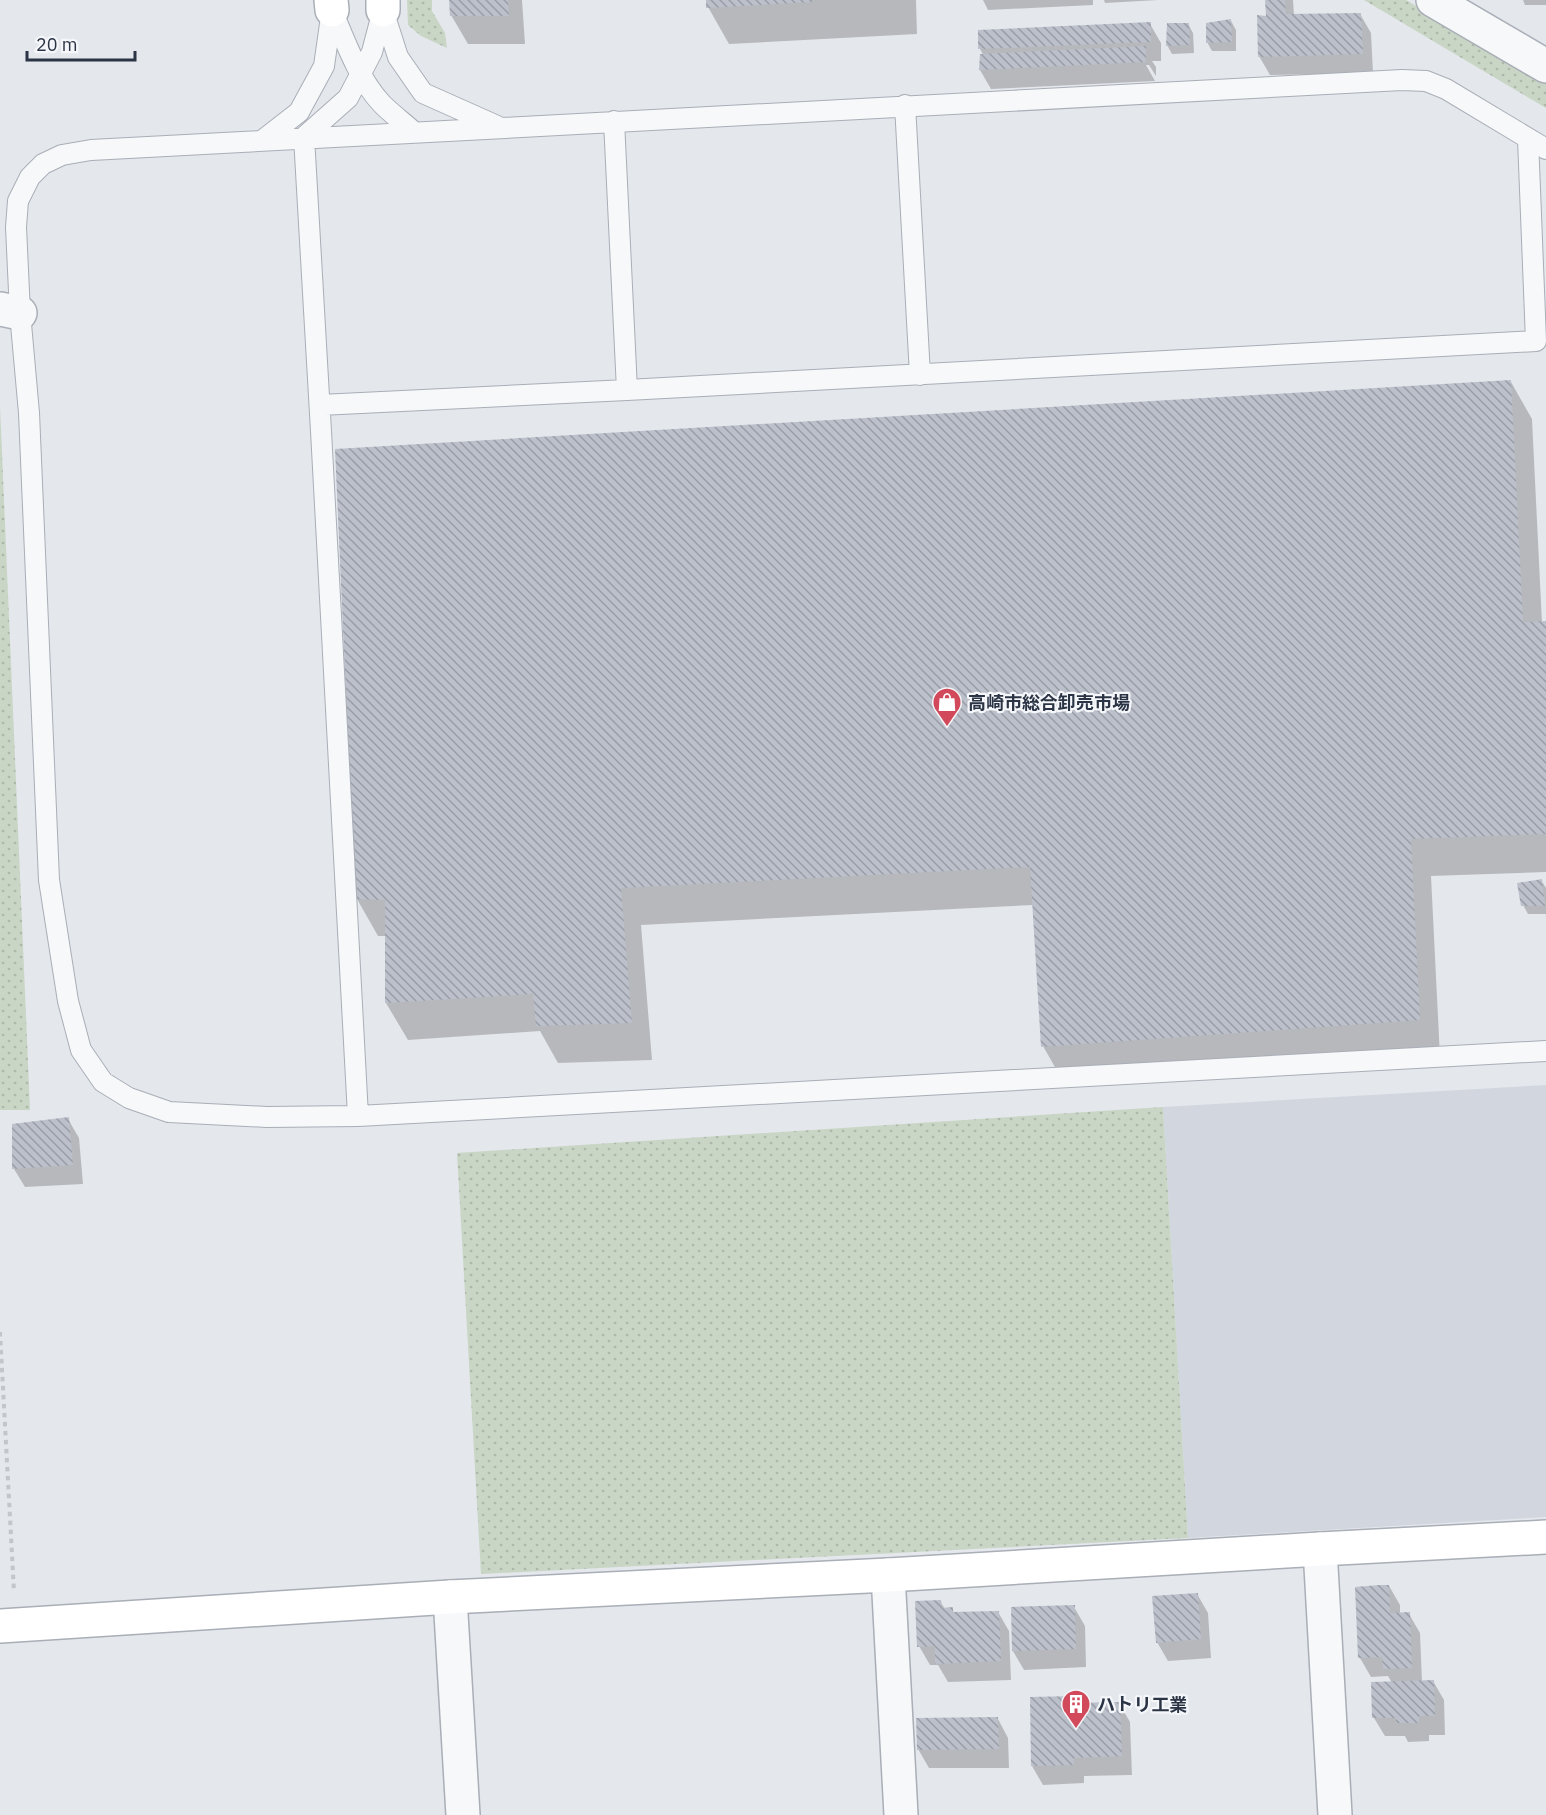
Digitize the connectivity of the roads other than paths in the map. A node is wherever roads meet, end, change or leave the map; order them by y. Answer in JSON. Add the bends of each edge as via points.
{"nodes":[{"id":1,"x":1434,"y":0,"type":"edge"},
{"id":2,"x":331,"y":5,"type":"edge"},
{"id":3,"x":383,"y":5,"type":"edge"},
{"id":4,"x":1546,"y":66,"type":"edge"},
{"id":5,"x":361,"y":74,"type":"junction"},
{"id":6,"x":905,"y":105,"type":"junction"},
{"id":7,"x":614,"y":121,"type":"junction"},
{"id":8,"x":501,"y":127,"type":"junction"},
{"id":9,"x":414,"y":132,"type":"junction"},
{"id":10,"x":304,"y":137,"type":"junction"},
{"id":11,"x":1528,"y":139,"type":"junction"},
{"id":12,"x":263,"y":140,"type":"junction"},
{"id":13,"x":1546,"y":149,"type":"edge"},
{"id":14,"x":10,"y":311,"type":"edge"},
{"id":15,"x":920,"y":375,"type":"junction"},
{"id":16,"x":627,"y":390,"type":"junction"},
{"id":17,"x":320,"y":405,"type":"junction"},
{"id":18,"x":1546,"y":1051,"type":"edge"},
{"id":19,"x":358,"y":1116,"type":"junction"},
{"id":20,"x":1546,"y":1537,"type":"edge"},
{"id":21,"x":1320,"y":1549,"type":"junction"},
{"id":22,"x":888,"y":1575,"type":"junction"},
{"id":23,"x":450,"y":1597,"type":"junction"},
{"id":24,"x":8,"y":1626,"type":"edge"},
{"id":25,"x":463,"y":1815,"type":"edge"},
{"id":26,"x":901,"y":1815,"type":"edge"},
{"id":27,"x":1335,"y":1815,"type":"edge"}],
"edges":[{"from":1,"to":4,"type":"street"},
{"from":2,"to":5,"type":"lane"},
{"from":2,"to":12,"type":"lane","via":[[324,66],[298,112]]},
{"from":3,"to":5,"type":"lane","via":[[372,52]]},
{"from":3,"to":8,"type":"lane","via":[[398,57],[423,93]]},
{"from":5,"to":9,"type":"lane","via":[[381,104]]},
{"from":5,"to":10,"type":"lane","via":[[348,98]]},
{"from":6,"to":7,"type":"lane"},
{"from":6,"to":11,"type":"lane","via":[[1426,81]]},
{"from":6,"to":15,"type":"lane"},
{"from":7,"to":8,"type":"lane"},
{"from":7,"to":16,"type":"lane"},
{"from":8,"to":9,"type":"lane"},
{"from":9,"to":10,"type":"lane"},
{"from":10,"to":12,"type":"lane"},
{"from":10,"to":17,"type":"lane"},
{"from":11,"to":13,"type":"lane"},
{"from":11,"to":15,"type":"lane","via":[[1536,341]]},
{"from":12,"to":14,"type":"lane","via":[[91,150],[62,155],[43,164],[30,177],[18,201]]},
{"from":14,"to":19,"type":"lane","via":[[29,413],[49,880],[68,1001],[81,1050],[104,1082],[129,1098],[169,1112]]},
{"from":15,"to":16,"type":"lane"},
{"from":16,"to":17,"type":"lane"},
{"from":17,"to":19,"type":"lane"},
{"from":18,"to":19,"type":"lane"},
{"from":20,"to":21,"type":"street"},
{"from":21,"to":22,"type":"street"},
{"from":21,"to":27,"type":"street"},
{"from":22,"to":23,"type":"street"},
{"from":22,"to":26,"type":"street"},
{"from":23,"to":24,"type":"street"},
{"from":23,"to":25,"type":"street"}]}
